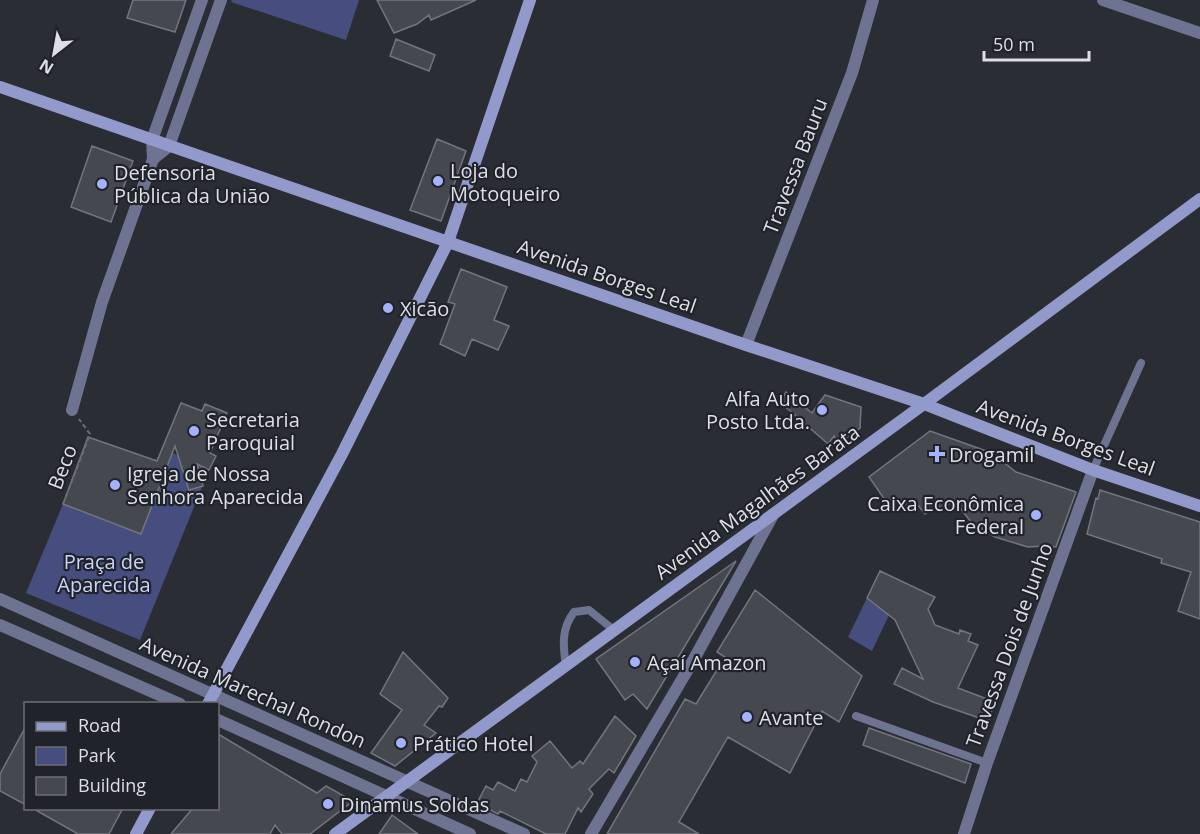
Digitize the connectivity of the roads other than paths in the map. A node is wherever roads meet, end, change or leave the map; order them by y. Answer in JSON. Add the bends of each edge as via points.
{"nodes":[{"id":1,"x":202,"y":0,"type":"edge"},
{"id":2,"x":221,"y":0,"type":"edge"},
{"id":3,"x":530,"y":0,"type":"edge"},
{"id":4,"x":873,"y":0,"type":"edge"},
{"id":5,"x":1103,"y":0,"type":"edge"},
{"id":6,"x":1200,"y":33,"type":"edge"},
{"id":7,"x":0,"y":87,"type":"edge"},
{"id":8,"x":152,"y":140,"type":"junction"},
{"id":9,"x":169,"y":146,"type":"junction"},
{"id":10,"x":153,"y":159,"type":"junction"},
{"id":11,"x":1200,"y":199,"type":"edge"},
{"id":12,"x":448,"y":242,"type":"junction"},
{"id":13,"x":746,"y":345,"type":"junction"},
{"id":14,"x":1141,"y":363,"type":"dead end"},
{"id":15,"x":924,"y":404,"type":"junction"},
{"id":16,"x":72,"y":410,"type":"road end"},
{"id":17,"x":1093,"y":470,"type":"junction"},
{"id":18,"x":1200,"y":506,"type":"edge"},
{"id":19,"x":773,"y":515,"type":"junction"},
{"id":20,"x":0,"y":599,"type":"edge"},
{"id":21,"x":0,"y":625,"type":"edge"},
{"id":22,"x":615,"y":631,"type":"junction"},
{"id":23,"x":124,"y":656,"type":"junction"},
{"id":24,"x":566,"y":666,"type":"junction"},
{"id":25,"x":115,"y":676,"type":"junction"},
{"id":26,"x":211,"y":700,"type":"edge"},
{"id":27,"x":175,"y":702,"type":"edge"},
{"id":28,"x":219,"y":703,"type":"edge"},
{"id":29,"x":856,"y":716,"type":"dead end"},
{"id":30,"x":219,"y":720,"type":"edge"},
{"id":31,"x":987,"y":763,"type":"junction"},
{"id":32,"x":408,"y":782,"type":"junction"},
{"id":33,"x":386,"y":796,"type":"junction"},
{"id":34,"x":149,"y":810,"type":"edge"},
{"id":35,"x":136,"y":834,"type":"edge"},
{"id":36,"x":335,"y":834,"type":"edge"},
{"id":37,"x":470,"y":834,"type":"edge"},
{"id":38,"x":524,"y":834,"type":"edge"},
{"id":39,"x":591,"y":834,"type":"edge"},
{"id":40,"x":964,"y":834,"type":"edge"}],
"edges":[{"from":1,"to":8,"type":"street"},
{"from":2,"to":9,"type":"street"},
{"from":3,"to":12,"type":"main road"},
{"from":4,"to":13,"type":"street","name":"Travessa Bauru","via":[[852,74]]},
{"from":5,"to":6,"type":"street"},
{"from":7,"to":8,"type":"main road","name":"Avenida Borges Leal"},
{"from":8,"to":9,"type":"main road","name":"Avenida Borges Leal"},
{"from":8,"to":10,"type":"street"},
{"from":9,"to":10,"type":"street"},
{"from":9,"to":12,"type":"main road","name":"Avenida Borges Leal"},
{"from":10,"to":16,"type":"street","via":[[102,302]]},
{"from":11,"to":15,"type":"main road","name":"Avenida Magalhães Barata"},
{"from":12,"to":13,"type":"main road","name":"Avenida Borges Leal"},
{"from":12,"to":26,"type":"main road","via":[[342,454]]},
{"from":13,"to":15,"type":"main road","name":"Avenida Borges Leal"},
{"from":14,"to":17,"type":"lane"},
{"from":15,"to":17,"type":"main road","name":"Avenida Borges Leal"},
{"from":15,"to":19,"type":"main road","name":"Avenida Magalhães Barata"},
{"from":17,"to":18,"type":"main road","name":"Avenida Borges Leal"},
{"from":17,"to":31,"type":"street","name":"Travessa Dois de Junho"},
{"from":19,"to":22,"type":"main road","name":"Avenida Magalhães Barata"},
{"from":19,"to":39,"type":"street"},
{"from":20,"to":23,"type":"street","name":"Avenida Marechal Rondon"},
{"from":21,"to":25,"type":"street","name":"Avenida Marechal Rondon"},
{"from":22,"to":24,"type":"main road","name":"Avenida Magalhães Barata"},
{"from":22,"to":24,"type":"lane","via":[[589,610],[574,612],[566,622],[563,641]]},
{"from":23,"to":25,"type":"street"},
{"from":23,"to":26,"type":"street","name":"Avenida Marechal Rondon"},
{"from":24,"to":32,"type":"main road","name":"Avenida Magalhães Barata"},
{"from":25,"to":27,"type":"street","name":"Avenida Marechal Rondon"},
{"from":28,"to":32,"type":"street","name":"Avenida Marechal Rondon"},
{"from":29,"to":31,"type":"lane"},
{"from":30,"to":33,"type":"street","name":"Avenida Marechal Rondon"},
{"from":31,"to":40,"type":"street","name":"Travessa Dois de Junho"},
{"from":32,"to":33,"type":"main road","name":"Avenida Magalhães Barata"},
{"from":32,"to":38,"type":"street","name":"Avenida Marechal Rondon"},
{"from":33,"to":36,"type":"main road","name":"Avenida Magalhães Barata"},
{"from":33,"to":37,"type":"street","name":"Avenida Marechal Rondon"},
{"from":34,"to":35,"type":"main road"}]}
